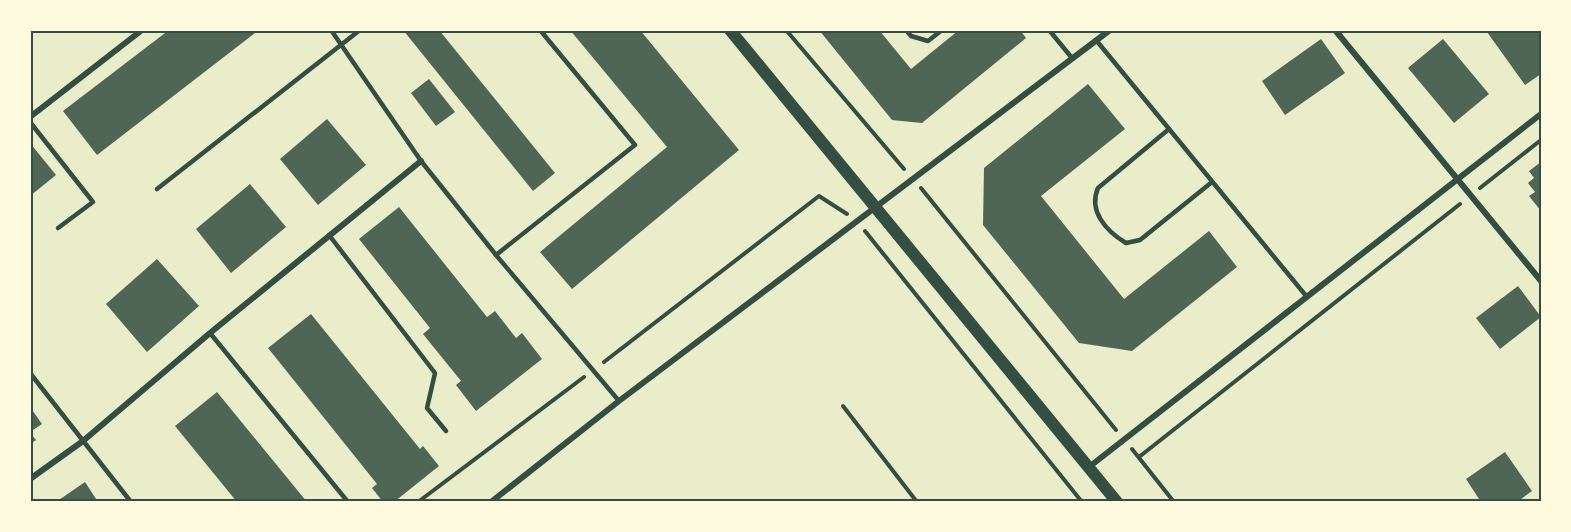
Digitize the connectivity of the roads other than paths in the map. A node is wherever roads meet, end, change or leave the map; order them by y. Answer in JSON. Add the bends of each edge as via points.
{"nodes":[{"id":1,"x":142,"y":30,"type":"edge"},
{"id":2,"x":331,"y":30,"type":"edge"},
{"id":3,"x":360,"y":30,"type":"edge"},
{"id":4,"x":540,"y":30,"type":"edge"},
{"id":5,"x":730,"y":30,"type":"edge"},
{"id":6,"x":906,"y":30,"type":"edge"},
{"id":7,"x":942,"y":30,"type":"edge"},
{"id":8,"x":1049,"y":30,"type":"edge"},
{"id":9,"x":1110,"y":30,"type":"edge"},
{"id":10,"x":1335,"y":30,"type":"edge"},
{"id":11,"x":1096,"y":40,"type":"junction"},
{"id":12,"x":342,"y":45,"type":"junction"},
{"id":13,"x":1072,"y":58,"type":"junction"},
{"id":14,"x":1541,"y":114,"type":"edge"},
{"id":15,"x":30,"y":117,"type":"edge"},
{"id":16,"x":30,"y":122,"type":"edge"},
{"id":17,"x":1169,"y":129,"type":"junction"},
{"id":18,"x":421,"y":161,"type":"junction"},
{"id":19,"x":1456,"y":179,"type":"junction"},
{"id":20,"x":1212,"y":182,"type":"junction"},
{"id":21,"x":157,"y":189,"type":"dead end"},
{"id":22,"x":874,"y":206,"type":"junction"},
{"id":23,"x":58,"y":228,"type":"dead end"},
{"id":24,"x":329,"y":235,"type":"junction"},
{"id":25,"x":496,"y":255,"type":"junction"},
{"id":26,"x":1541,"y":281,"type":"edge"},
{"id":27,"x":1307,"y":297,"type":"junction"},
{"id":28,"x":210,"y":333,"type":"junction"},
{"id":29,"x":30,"y":373,"type":"edge"},
{"id":30,"x":619,"y":400,"type":"junction"},
{"id":31,"x":446,"y":431,"type":"dead end"},
{"id":32,"x":83,"y":441,"type":"junction"},
{"id":33,"x":1089,"y":468,"type":"junction"},
{"id":34,"x":30,"y":479,"type":"edge"},
{"id":35,"x":132,"y":502,"type":"edge"},
{"id":36,"x":348,"y":502,"type":"edge"},
{"id":37,"x":491,"y":502,"type":"edge"},
{"id":38,"x":1117,"y":502,"type":"edge"}],
"edges":[{"from":1,"to":15,"type":"street"},
{"from":2,"to":12,"type":"lane"},
{"from":3,"to":12,"type":"lane"},
{"from":4,"to":25,"type":"lane","via":[[635,145]]},
{"from":5,"to":22,"type":"main road"},
{"from":6,"to":7,"type":"lane","via":[[911,36],[928,41]]},
{"from":8,"to":13,"type":"lane"},
{"from":9,"to":11,"type":"street"},
{"from":10,"to":19,"type":"street"},
{"from":11,"to":13,"type":"street"},
{"from":11,"to":17,"type":"lane"},
{"from":12,"to":18,"type":"lane"},
{"from":12,"to":21,"type":"lane"},
{"from":13,"to":22,"type":"street"},
{"from":14,"to":19,"type":"street"},
{"from":16,"to":23,"type":"lane","via":[[93,201]]},
{"from":17,"to":20,"type":"lane"},
{"from":17,"to":20,"type":"lane","via":[[1098,188],[1093,199],[1097,214],[1115,237],[1126,243],[1140,240]]},
{"from":18,"to":24,"type":"street"},
{"from":18,"to":25,"type":"lane"},
{"from":19,"to":26,"type":"street"},
{"from":19,"to":27,"type":"street"},
{"from":20,"to":27,"type":"lane"},
{"from":22,"to":30,"type":"street"},
{"from":22,"to":33,"type":"main road"},
{"from":24,"to":28,"type":"street"},
{"from":24,"to":31,"type":"lane","via":[[435,373],[427,408]]},
{"from":25,"to":30,"type":"lane"},
{"from":27,"to":33,"type":"street"},
{"from":28,"to":32,"type":"street"},
{"from":28,"to":36,"type":"lane"},
{"from":29,"to":32,"type":"lane"},
{"from":30,"to":37,"type":"street"},
{"from":32,"to":34,"type":"street"},
{"from":32,"to":35,"type":"lane"},
{"from":33,"to":38,"type":"main road"}]}
